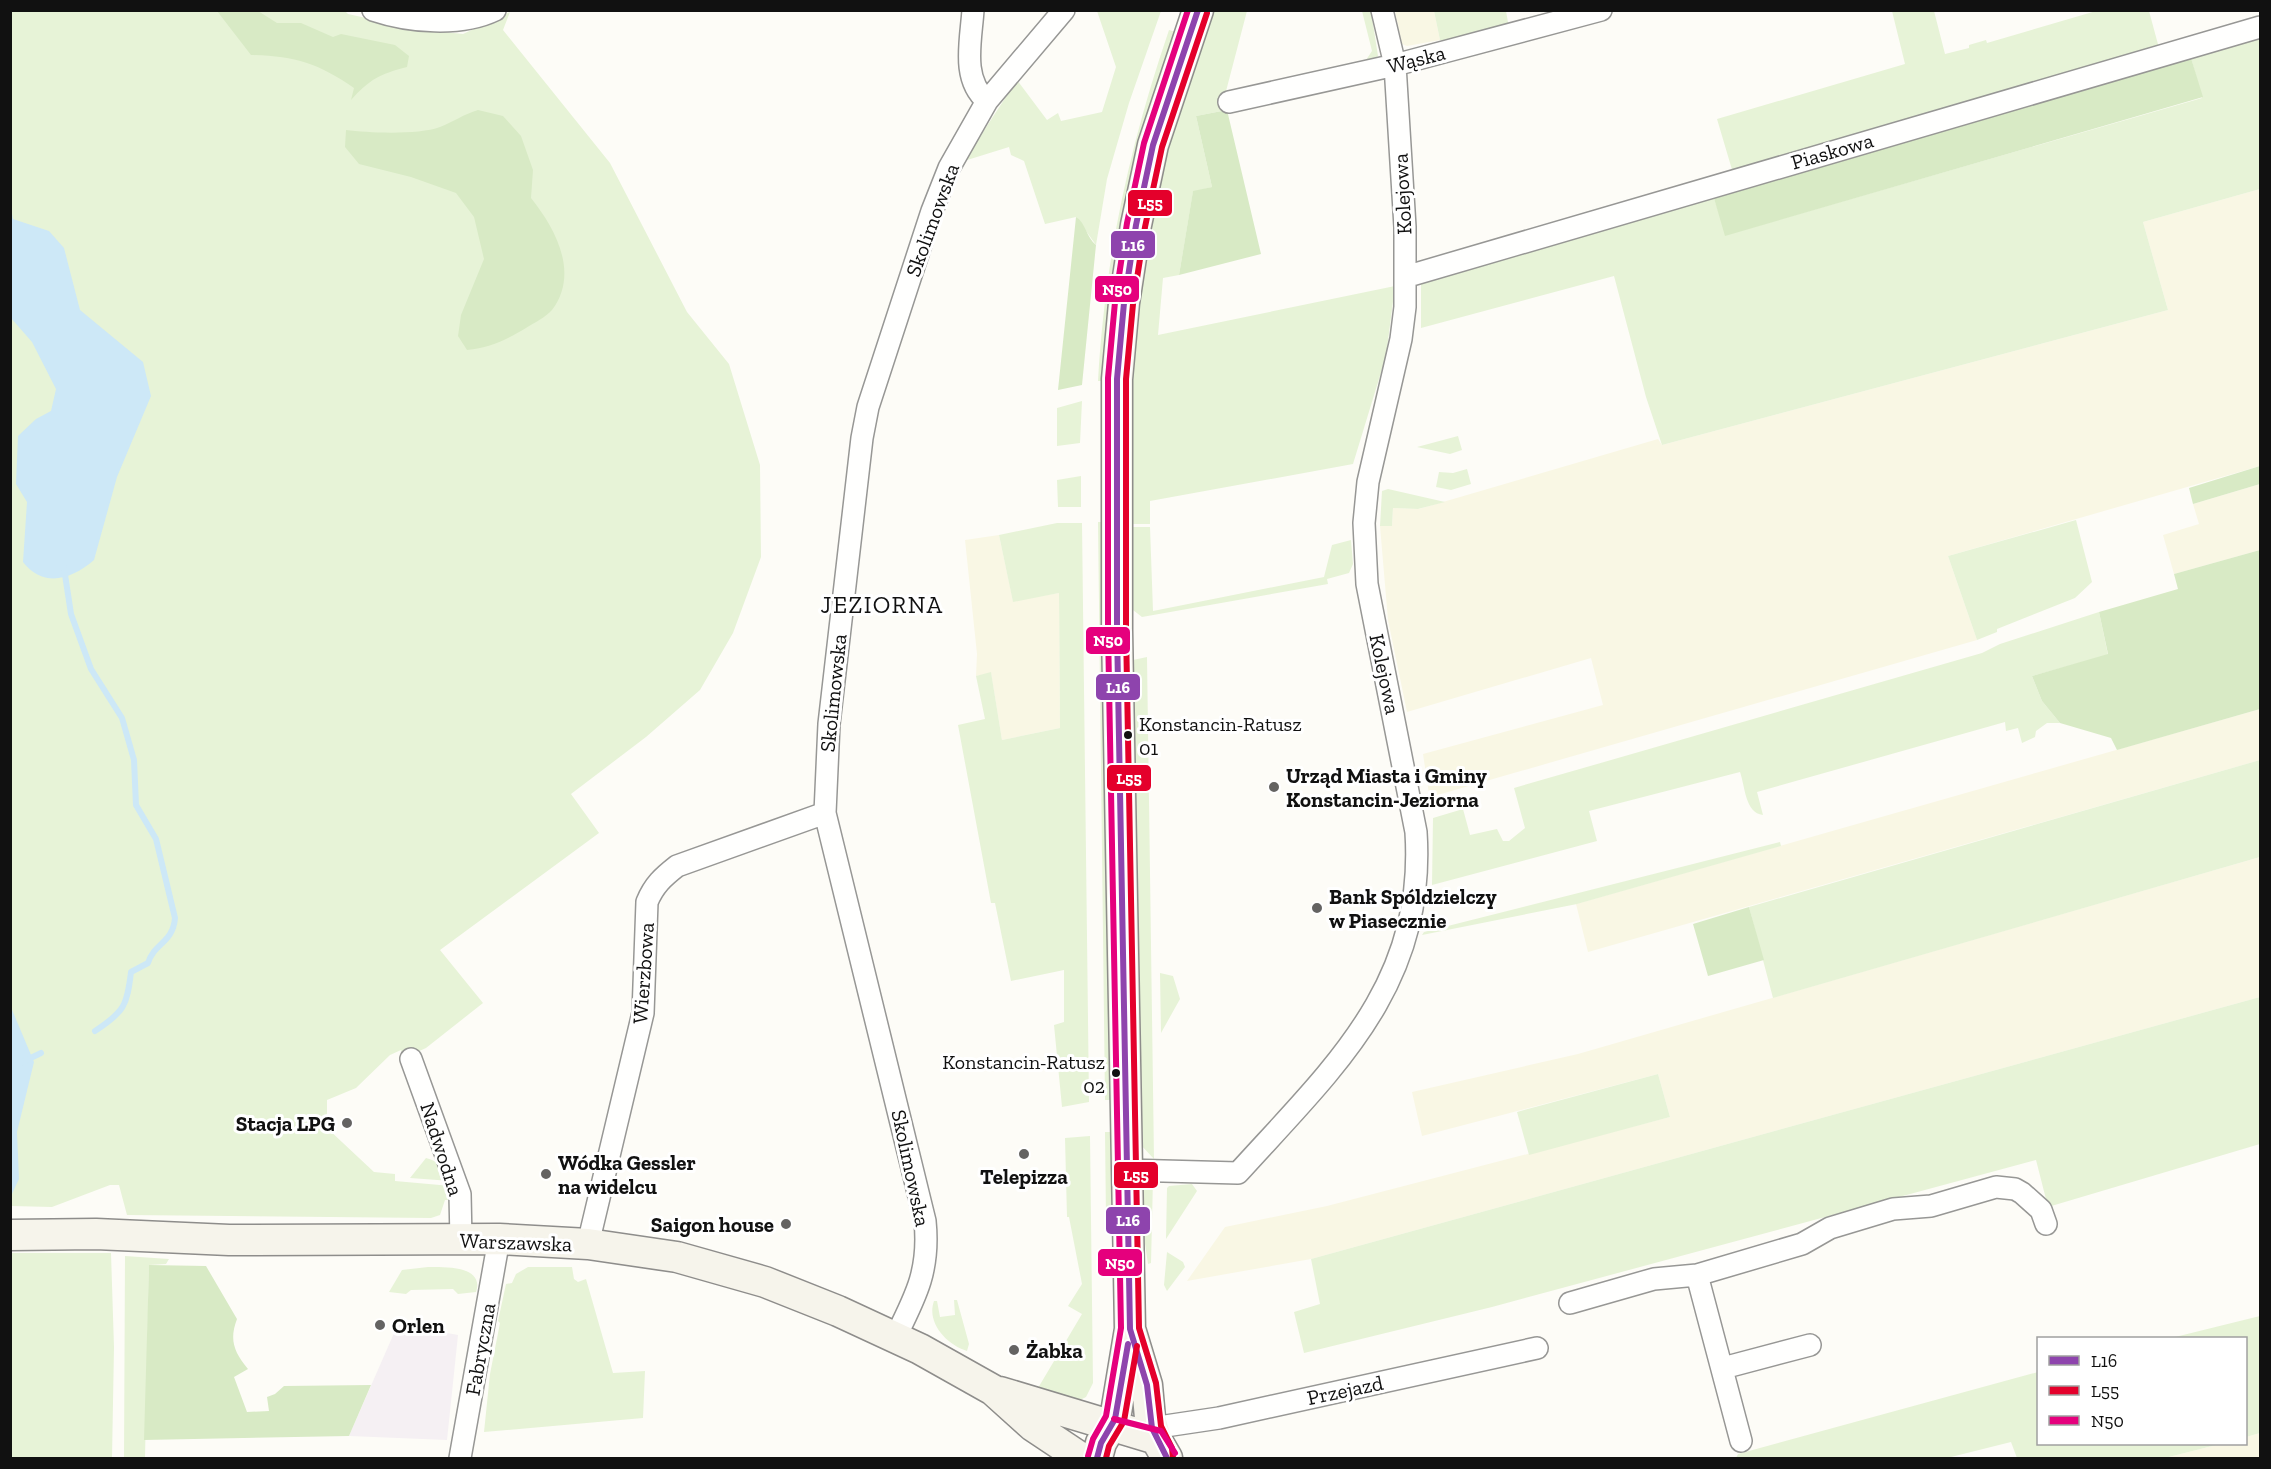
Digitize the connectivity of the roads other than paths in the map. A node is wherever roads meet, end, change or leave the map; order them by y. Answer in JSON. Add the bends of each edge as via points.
{"nodes":[{"id":1,"x":373,"y":10,"type":"edge"},
{"id":2,"x":495,"y":10,"type":"edge"},
{"id":3,"x":973,"y":10,"type":"edge"},
{"id":4,"x":1064,"y":10,"type":"edge"},
{"id":5,"x":1198,"y":10,"type":"edge"},
{"id":6,"x":1382,"y":10,"type":"edge"},
{"id":7,"x":1601,"y":10,"type":"edge"},
{"id":8,"x":2260,"y":27,"type":"edge"},
{"id":9,"x":1395,"y":65,"type":"junction"},
{"id":10,"x":987,"y":101,"type":"junction"},
{"id":11,"x":1229,"y":102,"type":"dead end"},
{"id":12,"x":1405,"y":277,"type":"junction"},
{"id":13,"x":825,"y":813,"type":"junction"},
{"id":14,"x":411,"y":1059,"type":"dead end"},
{"id":15,"x":1126,"y":1170,"type":"junction"},
{"id":16,"x":2046,"y":1224,"type":"dead end"},
{"id":17,"x":10,"y":1235,"type":"edge"},
{"id":18,"x":499,"y":1239,"type":"junction"},
{"id":19,"x":461,"y":1240,"type":"junction"},
{"id":20,"x":588,"y":1244,"type":"junction"},
{"id":21,"x":1697,"y":1275,"type":"junction"},
{"id":22,"x":1570,"y":1303,"type":"dead end"},
{"id":23,"x":1131,"y":1329,"type":"junction"},
{"id":24,"x":895,"y":1338,"type":"junction"},
{"id":25,"x":1810,"y":1345,"type":"dead end"},
{"id":26,"x":1537,"y":1348,"type":"dead end"},
{"id":27,"x":1723,"y":1368,"type":"junction"},
{"id":28,"x":993,"y":1390,"type":"junction"},
{"id":29,"x":1112,"y":1428,"type":"junction"},
{"id":30,"x":1741,"y":1441,"type":"dead end"},
{"id":31,"x":1161,"y":1448,"type":"edge"},
{"id":32,"x":460,"y":1458,"type":"edge"},
{"id":33,"x":1081,"y":1458,"type":"edge"},
{"id":34,"x":1097,"y":1458,"type":"edge"}],
"edges":[{"from":1,"to":2,"type":"street","via":[[389,16],[432,20],[469,19]]},
{"from":3,"to":10,"type":"street","via":[[970,76]]},
{"from":4,"to":10,"type":"street","name":"Skolimowska"},
{"from":5,"to":15,"type":"main road","via":[[1153,146],[1136,225],[1117,379]]},
{"from":6,"to":9,"type":"street","name":"Kolejowa"},
{"from":7,"to":9,"type":"street","name":"Wąska"},
{"from":8,"to":12,"type":"street","name":"Piaskowa"},
{"from":9,"to":11,"type":"street","name":"Wąska"},
{"from":9,"to":12,"type":"street","name":"Kolejowa"},
{"from":10,"to":13,"type":"street","name":"Skolimowska","via":[[949,168],[868,407],[829,724]]},
{"from":12,"to":15,"type":"street","name":"Kolejowa","via":[[1401,339],[1368,482],[1364,523],[1366,584],[1416,832],[1415,892],[1405,943],[1377,1006],[1344,1055],[1238,1173]]},
{"from":13,"to":20,"type":"street","name":"Wierzbowa","via":[[677,866],[657,881],[652,890],[647,902],[643,1013]]},
{"from":13,"to":24,"type":"street","name":"Skolimowska","via":[[925,1221],[927,1250],[921,1282]]},
{"from":14,"to":19,"type":"street","name":"Nadwodna","via":[[460,1194]]},
{"from":15,"to":23,"type":"main road"},
{"from":16,"to":21,"type":"street","via":[[2041,1210],[2022,1192],[1996,1187],[1930,1206],[1893,1209],[1830,1228],[1802,1244]]},
{"from":17,"to":19,"type":"main road","name":"Warszawska"},
{"from":18,"to":19,"type":"main road","name":"Warszawska"},
{"from":18,"to":20,"type":"main road","name":"Warszawska"},
{"from":18,"to":32,"type":"street","name":"Fabryczna"},
{"from":20,"to":24,"type":"main road","name":"Warszawska","via":[[677,1257],[743,1274]]},
{"from":21,"to":22,"type":"street","via":[[1654,1279]]},
{"from":21,"to":27,"type":"street"},
{"from":23,"to":29,"type":"main road"},
{"from":23,"to":31,"type":"main road"},
{"from":24,"to":28,"type":"main road","name":"Warszawska"},
{"from":25,"to":27,"type":"street"},
{"from":26,"to":31,"type":"street","name":"Przejazd","via":[[1219,1418]]},
{"from":27,"to":30,"type":"street"},
{"from":28,"to":29,"type":"main road","name":"Warszawska"},
{"from":28,"to":33,"type":"main road","name":"Warszawska","via":[[1033,1426]]},
{"from":29,"to":31,"type":"main road","name":"Warszawska"},
{"from":29,"to":34,"type":"main road","via":[[1101,1443]]}]}
